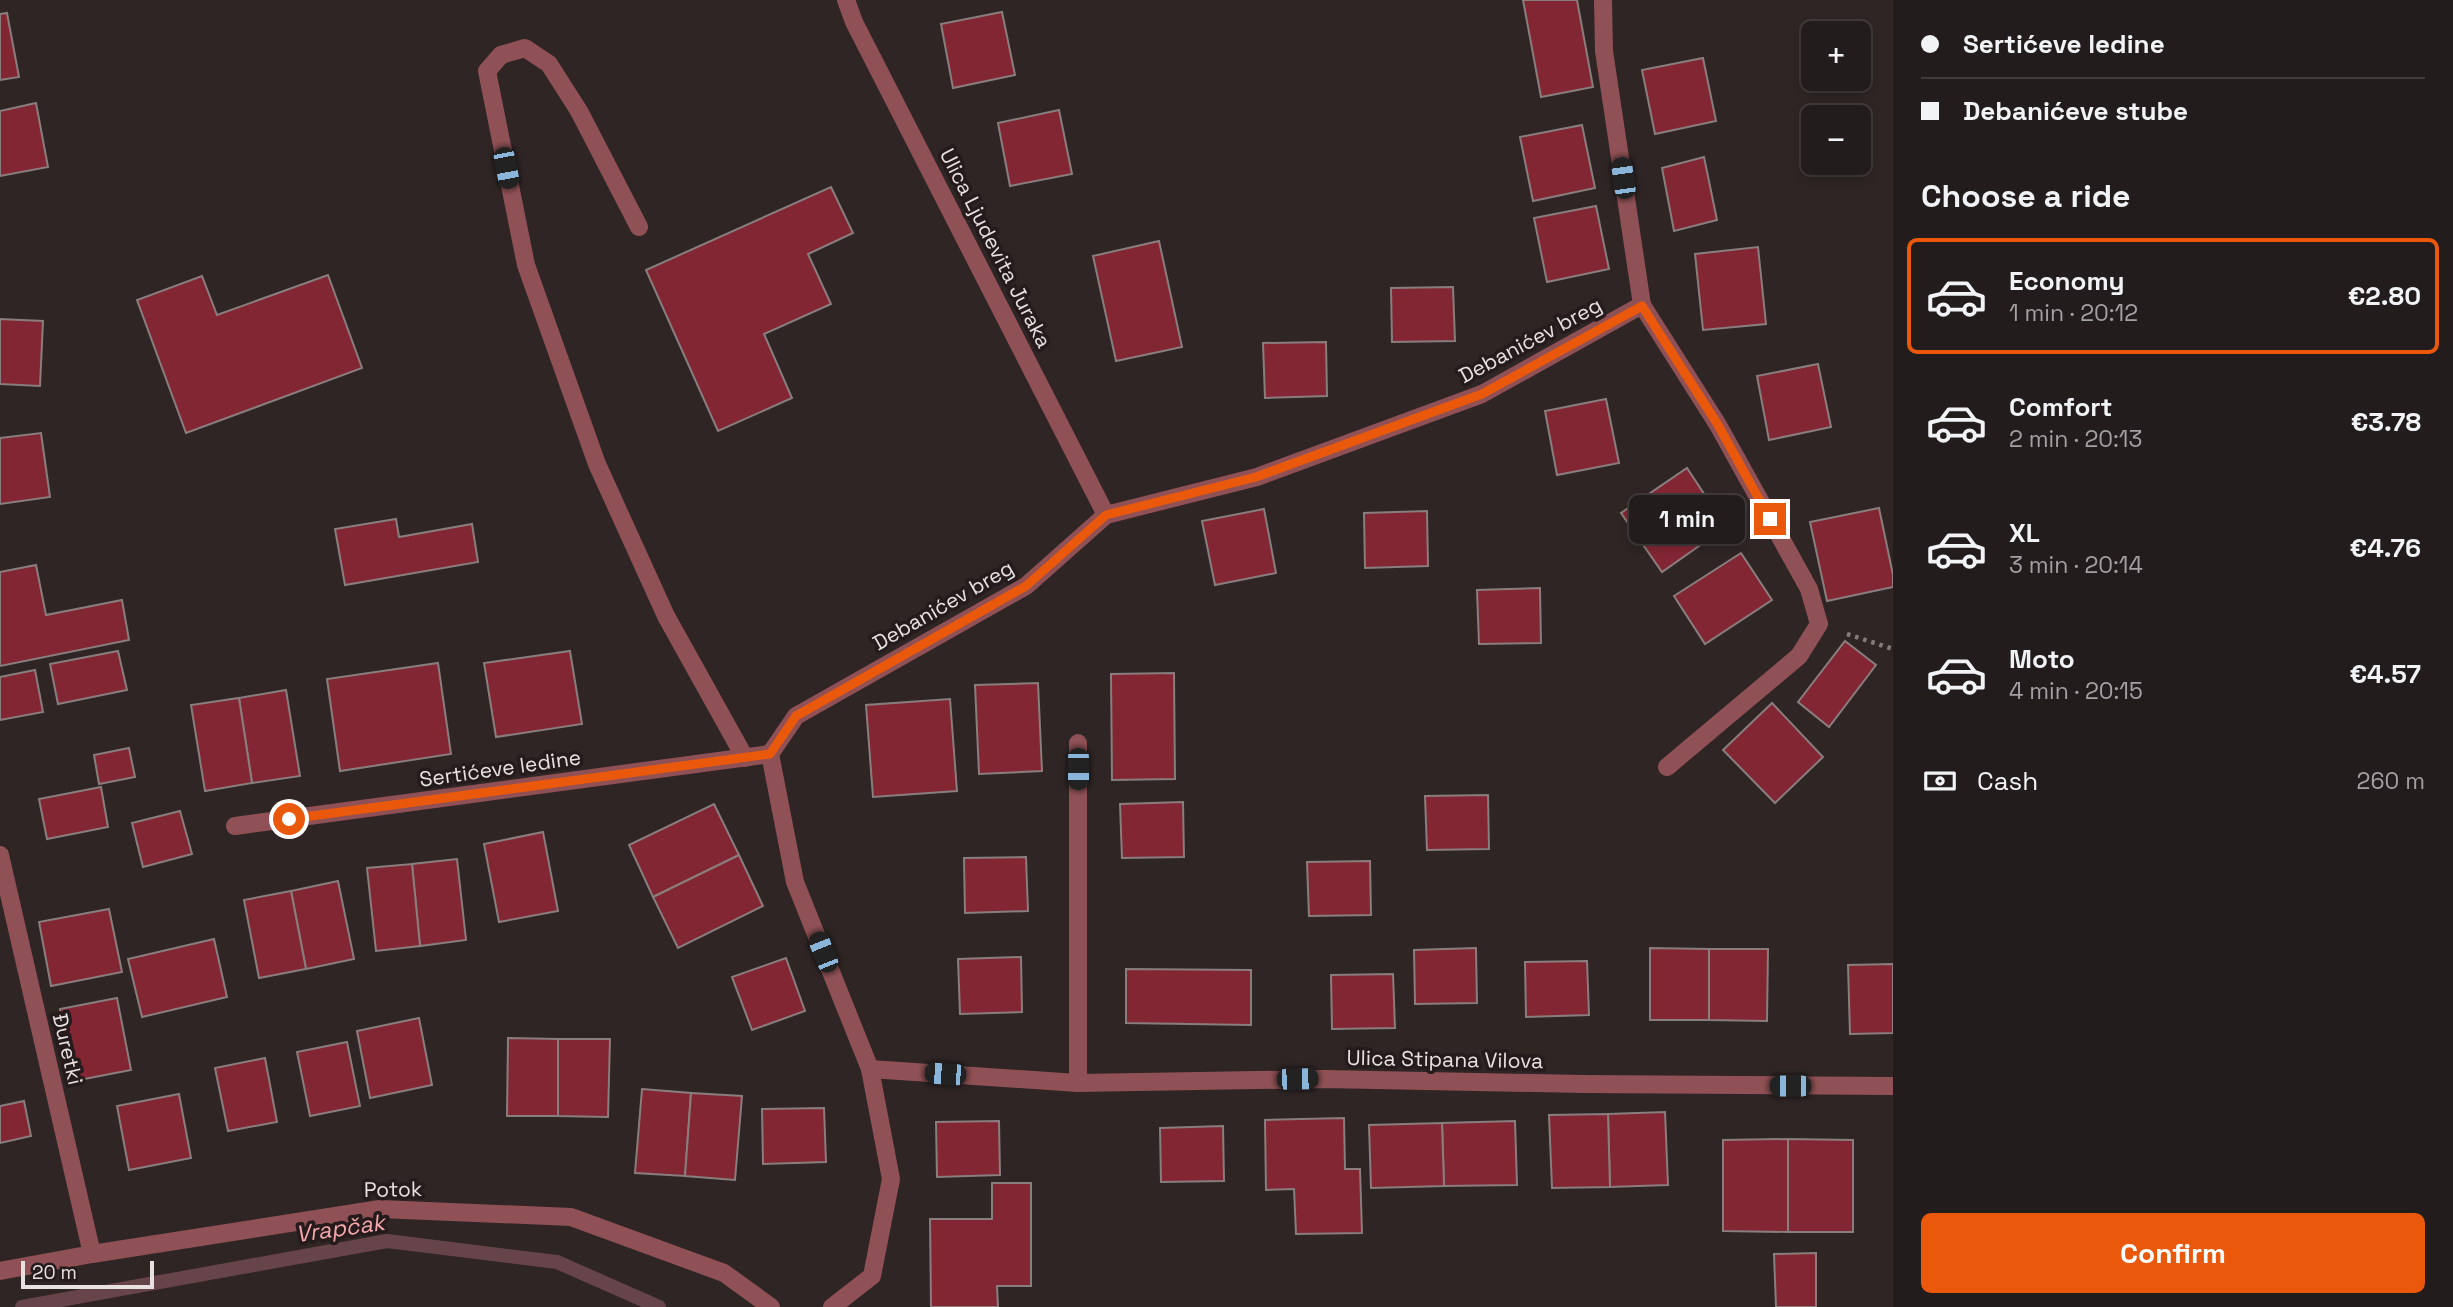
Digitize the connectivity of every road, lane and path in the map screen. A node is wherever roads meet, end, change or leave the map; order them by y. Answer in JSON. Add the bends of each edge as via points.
{"nodes":[{"id":1,"x":846,"y":0,"type":"edge"},
{"id":2,"x":1604,"y":0,"type":"edge"},
{"id":3,"x":639,"y":227,"type":"dead end"},
{"id":4,"x":1642,"y":306,"type":"junction"},
{"id":5,"x":1106,"y":515,"type":"junction"},
{"id":6,"x":1819,"y":624,"type":"junction"},
{"id":7,"x":1893,"y":649,"type":"edge"},
{"id":8,"x":1078,"y":743,"type":"dead end"},
{"id":9,"x":770,"y":754,"type":"junction"},
{"id":10,"x":745,"y":758,"type":"junction"},
{"id":11,"x":1667,"y":767,"type":"dead end"},
{"id":12,"x":235,"y":826,"type":"dead end"},
{"id":13,"x":0,"y":855,"type":"edge"},
{"id":14,"x":870,"y":1069,"type":"junction"},
{"id":15,"x":1078,"y":1083,"type":"junction"},
{"id":16,"x":1893,"y":1086,"type":"edge"},
{"id":17,"x":92,"y":1254,"type":"junction"},
{"id":18,"x":0,"y":1271,"type":"edge"},
{"id":19,"x":771,"y":1307,"type":"edge"},
{"id":20,"x":832,"y":1307,"type":"edge"}],
"edges":[{"from":1,"to":5,"type":"street","name":"Ulica Ljudevita Juraka"},
{"from":2,"to":4,"type":"street","via":[[1604,51]]},
{"from":3,"to":10,"type":"street","via":[[579,111],[549,64],[526,48],[500,55],[487,71],[526,265],[597,464],[666,616]]},
{"from":4,"to":5,"type":"street","name":"Debanićev breg","via":[[1482,394],[1256,477]]},
{"from":4,"to":6,"type":"street","via":[[1718,425],[1809,589]]},
{"from":5,"to":9,"type":"street","name":"Debanićev breg","via":[[1026,586],[796,716]]},
{"from":6,"to":7,"type":"path"},
{"from":6,"to":11,"type":"street","via":[[1799,656]]},
{"from":8,"to":15,"type":"street"},
{"from":9,"to":10,"type":"street","name":"Sertićeve ledine"},
{"from":9,"to":14,"type":"street","via":[[795,882]]},
{"from":10,"to":12,"type":"street","name":"Sertićeve ledine"},
{"from":13,"to":17,"type":"street","name":"Đuretki"},
{"from":14,"to":15,"type":"street","name":"Ulica Stipana Vilova"},
{"from":14,"to":20,"type":"street","via":[[891,1179],[872,1276]]},
{"from":15,"to":16,"type":"street","name":"Ulica Stipana Vilova","via":[[1325,1079]]},
{"from":17,"to":18,"type":"street","name":"Potok"},
{"from":17,"to":19,"type":"street","name":"Potok","via":[[380,1209],[571,1217],[724,1273]]}]}
